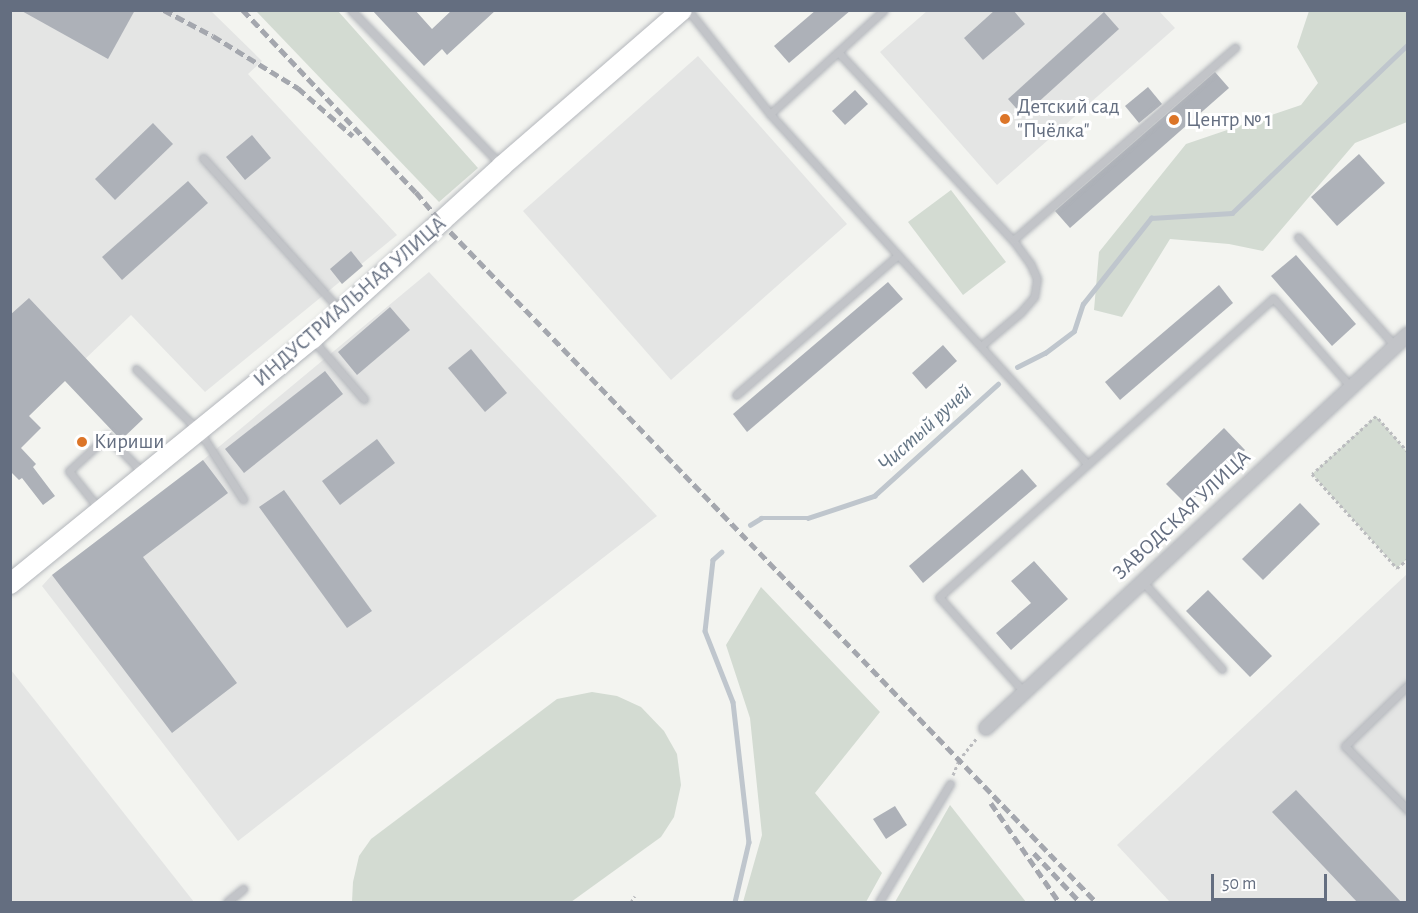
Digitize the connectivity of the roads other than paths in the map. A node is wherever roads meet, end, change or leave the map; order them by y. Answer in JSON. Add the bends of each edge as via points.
{"nodes":[{"id":1,"x":351,"y":10,"type":"edge"},
{"id":2,"x":682,"y":10,"type":"edge"},
{"id":3,"x":688,"y":10,"type":"edge"},
{"id":4,"x":884,"y":10,"type":"edge"},
{"id":5,"x":1235,"y":48,"type":"dead end"},
{"id":6,"x":838,"y":52,"type":"junction"},
{"id":7,"x":770,"y":114,"type":"junction"},
{"id":8,"x":203,"y":158,"type":"dead end"},
{"id":9,"x":502,"y":166,"type":"junction"},
{"id":10,"x":1298,"y":237,"type":"dead end"},
{"id":11,"x":1013,"y":240,"type":"junction"},
{"id":12,"x":898,"y":255,"type":"junction"},
{"id":13,"x":343,"y":312,"type":"junction"},
{"id":14,"x":1407,"y":334,"type":"edge"},
{"id":15,"x":312,"y":339,"type":"junction"},
{"id":16,"x":981,"y":346,"type":"junction"},
{"id":17,"x":1395,"y":346,"type":"junction"},
{"id":18,"x":136,"y":369,"type":"dead end"},
{"id":19,"x":1351,"y":387,"type":"junction"},
{"id":20,"x":736,"y":395,"type":"dead end"},
{"id":21,"x":364,"y":399,"type":"dead end"},
{"id":22,"x":200,"y":432,"type":"junction"},
{"id":23,"x":1087,"y":463,"type":"junction"},
{"id":24,"x":145,"y":475,"type":"junction"},
{"id":25,"x":243,"y":499,"type":"dead end"},
{"id":26,"x":102,"y":512,"type":"junction"},
{"id":27,"x":1143,"y":581,"type":"junction"},
{"id":28,"x":10,"y":584,"type":"edge"},
{"id":29,"x":1222,"y":669,"type":"dead end"},
{"id":30,"x":1407,"y":685,"type":"edge"},
{"id":31,"x":1024,"y":692,"type":"junction"},
{"id":32,"x":986,"y":728,"type":"road end"},
{"id":33,"x":950,"y":784,"type":"road end"},
{"id":34,"x":1407,"y":810,"type":"edge"},
{"id":35,"x":243,"y":889,"type":"dead end"},
{"id":36,"x":226,"y":903,"type":"edge"},
{"id":37,"x":879,"y":903,"type":"edge"}],
"edges":[{"from":1,"to":9,"type":"lane"},
{"from":2,"to":9,"type":"main road","name":"ИНДУСТРИАЛЬНАЯ УЛИЦА"},
{"from":3,"to":7,"type":"lane"},
{"from":4,"to":6,"type":"lane"},
{"from":5,"to":11,"type":"lane"},
{"from":6,"to":7,"type":"lane"},
{"from":6,"to":11,"type":"lane"},
{"from":7,"to":12,"type":"lane"},
{"from":8,"to":13,"type":"lane"},
{"from":9,"to":13,"type":"main road","name":"ИНДУСТРИАЛЬНАЯ УЛИЦА"},
{"from":10,"to":17,"type":"lane"},
{"from":11,"to":16,"type":"lane","via":[[1037,279],[1034,297]]},
{"from":12,"to":16,"type":"lane"},
{"from":12,"to":20,"type":"lane"},
{"from":13,"to":15,"type":"main road","name":"ИНДУСТРИАЛЬНАЯ УЛИЦА"},
{"from":14,"to":17,"type":"street","name":"ЗАВОДСКАЯ УЛИЦА"},
{"from":15,"to":21,"type":"lane"},
{"from":15,"to":22,"type":"main road","name":"ИНДУСТРИАЛЬНАЯ УЛИЦА"},
{"from":16,"to":23,"type":"lane"},
{"from":17,"to":19,"type":"street","name":"ЗАВОДСКАЯ УЛИЦА"},
{"from":18,"to":22,"type":"lane"},
{"from":19,"to":23,"type":"lane","via":[[1273,298]]},
{"from":19,"to":27,"type":"street","name":"ЗАВОДСКАЯ УЛИЦА"},
{"from":22,"to":24,"type":"main road","name":"ИНДУСТРИАЛЬНАЯ УЛИЦА"},
{"from":22,"to":25,"type":"lane"},
{"from":23,"to":31,"type":"lane","via":[[939,597]]},
{"from":24,"to":26,"type":"main road","name":"ИНДУСТРИАЛЬНАЯ УЛИЦА"},
{"from":24,"to":26,"type":"lane","via":[[107,436],[69,471]]},
{"from":26,"to":28,"type":"main road","name":"ИНДУСТРИАЛЬНАЯ УЛИЦА"},
{"from":27,"to":29,"type":"lane"},
{"from":27,"to":31,"type":"street","name":"ЗАВОДСКАЯ УЛИЦА"},
{"from":30,"to":34,"type":"lane","via":[[1345,746]]},
{"from":31,"to":32,"type":"street","name":"ЗАВОДСКАЯ УЛИЦА"},
{"from":33,"to":37,"type":"lane"},
{"from":35,"to":36,"type":"lane"}]}
